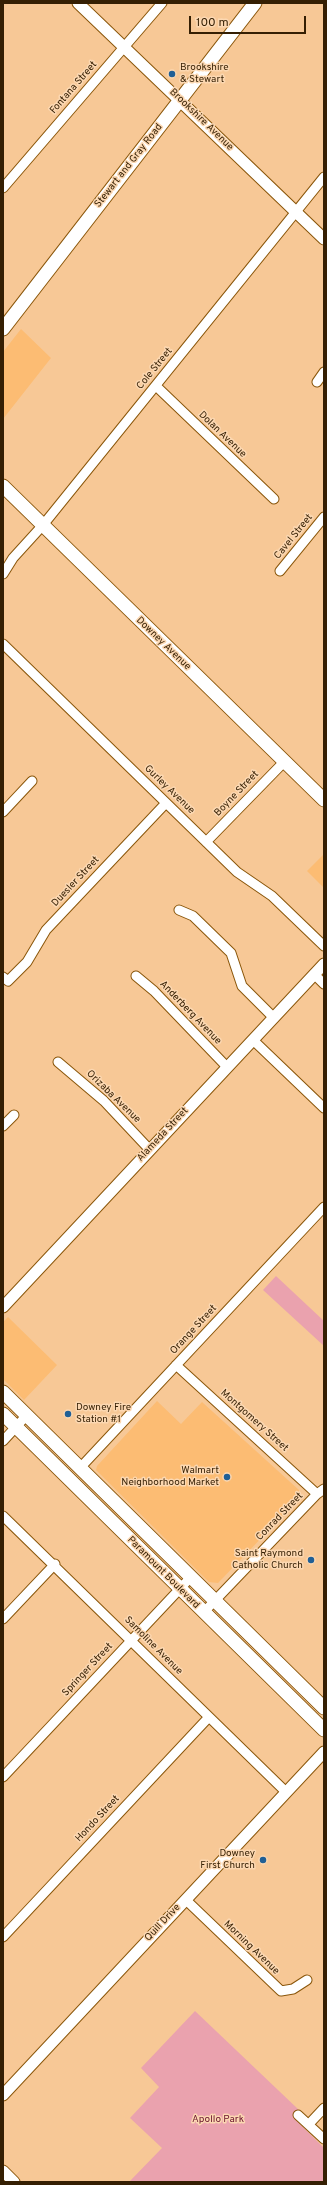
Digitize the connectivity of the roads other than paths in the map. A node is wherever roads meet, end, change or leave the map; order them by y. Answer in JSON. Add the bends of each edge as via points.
{"nodes":[{"id":1,"x":78,"y":3,"type":"edge"},
{"id":2,"x":162,"y":3,"type":"edge"},
{"id":3,"x":255,"y":3,"type":"edge"},
{"id":4,"x":124,"y":47,"type":"junction"},
{"id":5,"x":180,"y":100,"type":"junction"},
{"id":6,"x":324,"y":177,"type":"edge"},
{"id":7,"x":3,"y":188,"type":"edge"},
{"id":8,"x":297,"y":211,"type":"junction"},
{"id":9,"x":324,"y":239,"type":"edge"},
{"id":10,"x":3,"y":329,"type":"edge"},
{"id":11,"x":324,"y":372,"type":"edge"},
{"id":12,"x":317,"y":382,"type":"dead end"},
{"id":13,"x":156,"y":386,"type":"junction"},
{"id":14,"x":3,"y":486,"type":"edge"},
{"id":15,"x":274,"y":499,"type":"dead end"},
{"id":16,"x":324,"y":517,"type":"edge"},
{"id":17,"x":44,"y":525,"type":"junction"},
{"id":18,"x":280,"y":571,"type":"dead end"},
{"id":19,"x":3,"y":574,"type":"edge"},
{"id":20,"x":3,"y":644,"type":"edge"},
{"id":21,"x":284,"y":762,"type":"junction"},
{"id":22,"x":32,"y":781,"type":"dead end"},
{"id":23,"x":324,"y":800,"type":"edge"},
{"id":24,"x":166,"y":802,"type":"junction"},
{"id":25,"x":3,"y":812,"type":"edge"},
{"id":26,"x":206,"y":842,"type":"junction"},
{"id":27,"x":179,"y":910,"type":"dead end"},
{"id":28,"x":324,"y":946,"type":"edge"},
{"id":29,"x":324,"y":964,"type":"edge"},
{"id":30,"x":314,"y":974,"type":"junction"},
{"id":31,"x":136,"y":976,"type":"dead end"},
{"id":32,"x":5,"y":979,"type":"edge"},
{"id":33,"x":324,"y":984,"type":"edge"},
{"id":34,"x":274,"y":1018,"type":"junction"},
{"id":35,"x":253,"y":1040,"type":"junction"},
{"id":36,"x":58,"y":1062,"type":"dead end"},
{"id":37,"x":227,"y":1067,"type":"junction"},
{"id":38,"x":324,"y":1108,"type":"edge"},
{"id":39,"x":14,"y":1115,"type":"dead end"},
{"id":40,"x":3,"y":1126,"type":"edge"},
{"id":41,"x":150,"y":1150,"type":"junction"},
{"id":42,"x":324,"y":1207,"type":"edge"},
{"id":43,"x":317,"y":1215,"type":"junction"},
{"id":44,"x":324,"y":1221,"type":"edge"},
{"id":45,"x":3,"y":1307,"type":"edge"},
{"id":46,"x":176,"y":1365,"type":"junction"},
{"id":47,"x":3,"y":1392,"type":"edge"},
{"id":48,"x":3,"y":1414,"type":"edge"},
{"id":49,"x":27,"y":1415,"type":"junction"},
{"id":50,"x":16,"y":1427,"type":"junction"},
{"id":51,"x":3,"y":1441,"type":"edge"},
{"id":52,"x":52,"y":1463,"type":"junction"},
{"id":53,"x":80,"y":1468,"type":"junction"},
{"id":54,"x":321,"y":1491,"type":"edge"},
{"id":55,"x":3,"y":1516,"type":"edge"},
{"id":56,"x":54,"y":1564,"type":"junction"},
{"id":57,"x":190,"y":1578,"type":"junction"},
{"id":58,"x":180,"y":1589,"type":"junction"},
{"id":59,"x":214,"y":1602,"type":"junction"},
{"id":60,"x":204,"y":1613,"type":"junction"},
{"id":61,"x":3,"y":1619,"type":"edge"},
{"id":62,"x":132,"y":1640,"type":"junction"},
{"id":63,"x":324,"y":1708,"type":"edge"},
{"id":64,"x":209,"y":1717,"type":"junction"},
{"id":65,"x":324,"y":1730,"type":"edge"},
{"id":66,"x":324,"y":1752,"type":"edge"},
{"id":67,"x":3,"y":1777,"type":"edge"},
{"id":68,"x":286,"y":1792,"type":"junction"},
{"id":69,"x":186,"y":1900,"type":"junction"},
{"id":70,"x":3,"y":1937,"type":"edge"},
{"id":71,"x":307,"y":1980,"type":"dead end"},
{"id":72,"x":3,"y":2095,"type":"edge"},
{"id":73,"x":324,"y":2108,"type":"edge"},
{"id":74,"x":298,"y":2115,"type":"dead end"},
{"id":75,"x":309,"y":2124,"type":"junction"},
{"id":76,"x":324,"y":2139,"type":"edge"},
{"id":77,"x":3,"y":2171,"type":"edge"},
{"id":78,"x":14,"y":2182,"type":"edge"}],
"edges":[{"from":1,"to":4,"type":"street","name":"Brookshire Avenue"},
{"from":2,"to":4,"type":"street","name":"Fontana Street"},
{"from":3,"to":5,"type":"main road","name":"Stewart and Gray Road"},
{"from":4,"to":5,"type":"street","name":"Brookshire Avenue"},
{"from":4,"to":7,"type":"street","name":"Fontana Street"},
{"from":5,"to":8,"type":"street","name":"Brookshire Avenue"},
{"from":5,"to":10,"type":"main road","name":"Stewart and Gray Road"},
{"from":6,"to":8,"type":"street","name":"Cole Street"},
{"from":8,"to":9,"type":"street","name":"Brookshire Avenue"},
{"from":8,"to":13,"type":"street","name":"Cole Street"},
{"from":11,"to":12,"type":"street"},
{"from":13,"to":15,"type":"street","name":"Dolan Avenue"},
{"from":13,"to":17,"type":"street","name":"Cole Street"},
{"from":14,"to":17,"type":"main road","name":"Downey Avenue"},
{"from":16,"to":18,"type":"street","name":"Cavel Street"},
{"from":17,"to":19,"type":"street","name":"Cole Street","via":[[13,558]]},
{"from":17,"to":21,"type":"main road","name":"Downey Avenue"},
{"from":20,"to":24,"type":"street","name":"Gurley Avenue"},
{"from":21,"to":23,"type":"main road","name":"Downey Avenue"},
{"from":21,"to":26,"type":"street","name":"Boyne Street"},
{"from":22,"to":25,"type":"street"},
{"from":24,"to":26,"type":"street","name":"Gurley Avenue"},
{"from":24,"to":32,"type":"street","name":"Duesler Street","via":[[46,930],[27,962]]},
{"from":26,"to":28,"type":"street","name":"Gurley Avenue","via":[[240,875],[272,896]]},
{"from":27,"to":34,"type":"street","via":[[193,916],[231,953],[242,986]]},
{"from":29,"to":30,"type":"street","name":"Alameda Street"},
{"from":30,"to":33,"type":"street"},
{"from":30,"to":34,"type":"street","name":"Alameda Street"},
{"from":31,"to":37,"type":"street","name":"Anderberg Avenue","via":[[154,991]]},
{"from":34,"to":35,"type":"street","name":"Alameda Street"},
{"from":35,"to":37,"type":"street","name":"Alameda Street"},
{"from":35,"to":38,"type":"street"},
{"from":36,"to":41,"type":"street","name":"Orizaba Avenue","via":[[104,1101]]},
{"from":37,"to":41,"type":"street","name":"Alameda Street"},
{"from":39,"to":40,"type":"street"},
{"from":41,"to":45,"type":"street","name":"Alameda Street"},
{"from":42,"to":43,"type":"street","name":"Orange Street"},
{"from":43,"to":44,"type":"street"},
{"from":43,"to":46,"type":"street","name":"Orange Street"},
{"from":46,"to":53,"type":"street","name":"Orange Street"},
{"from":46,"to":54,"type":"street","name":"Montgomery Street"},
{"from":47,"to":49,"type":"main road","name":"Paramount Boulevard"},
{"from":48,"to":50,"type":"main road","name":"Paramount Boulevard"},
{"from":49,"to":50,"type":"street"},
{"from":49,"to":53,"type":"main road","name":"Paramount Boulevard"},
{"from":50,"to":51,"type":"street"},
{"from":50,"to":52,"type":"main road","name":"Paramount Boulevard"},
{"from":52,"to":53,"type":"main road","via":[[73,1470]]},
{"from":52,"to":58,"type":"main road","name":"Paramount Boulevard"},
{"from":53,"to":57,"type":"main road","name":"Paramount Boulevard"},
{"from":54,"to":59,"type":"street","name":"Conrad Street"},
{"from":55,"to":56,"type":"street","name":"Samoline Avenue"},
{"from":56,"to":61,"type":"street"},
{"from":56,"to":62,"type":"street","name":"Samoline Avenue"},
{"from":57,"to":58,"type":"street","name":"Springer Street"},
{"from":57,"to":59,"type":"main road","name":"Paramount Boulevard"},
{"from":58,"to":60,"type":"main road","name":"Paramount Boulevard"},
{"from":58,"to":62,"type":"street","name":"Springer Street"},
{"from":59,"to":60,"type":"street","name":"Conrad Street"},
{"from":59,"to":63,"type":"main road","name":"Paramount Boulevard"},
{"from":60,"to":65,"type":"main road","name":"Paramount Boulevard"},
{"from":62,"to":64,"type":"street","name":"Samoline Avenue"},
{"from":62,"to":67,"type":"street","name":"Springer Street"},
{"from":64,"to":68,"type":"street","name":"Samoline Avenue"},
{"from":64,"to":70,"type":"street","name":"Hondo Street"},
{"from":66,"to":68,"type":"street","name":"Quill Drive"},
{"from":68,"to":69,"type":"street","name":"Quill Drive"},
{"from":69,"to":71,"type":"street","name":"Morning Avenue","via":[[281,1991]]},
{"from":69,"to":72,"type":"street","name":"Quill Drive"},
{"from":73,"to":75,"type":"street"},
{"from":74,"to":75,"type":"street"},
{"from":75,"to":76,"type":"street"},
{"from":77,"to":78,"type":"street"}]}
